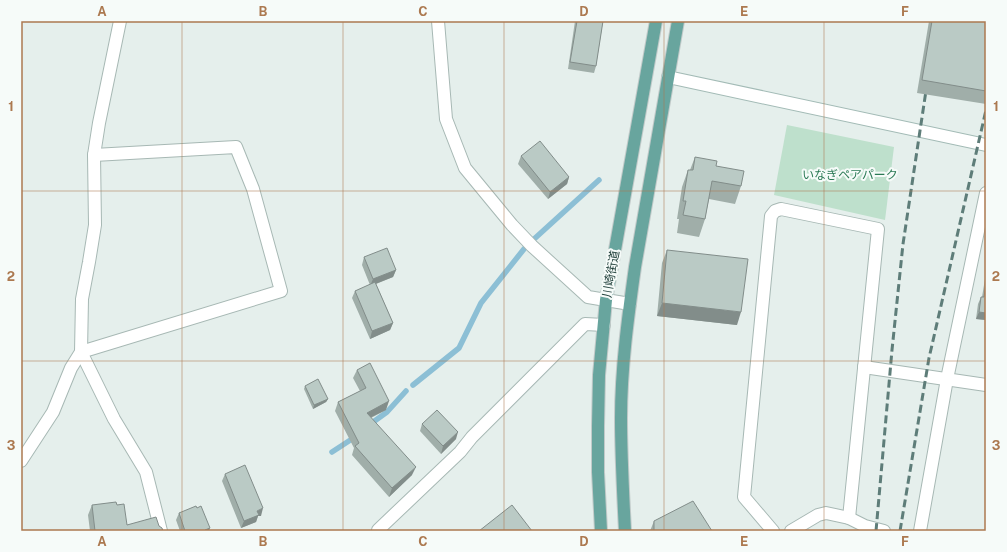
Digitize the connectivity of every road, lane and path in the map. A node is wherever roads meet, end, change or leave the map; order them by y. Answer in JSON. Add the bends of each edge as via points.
{"nodes":[{"id":1,"x":120,"y":21,"type":"edge"},
{"id":2,"x":438,"y":21,"type":"edge"},
{"id":3,"x":656,"y":21,"type":"edge"},
{"id":4,"x":678,"y":21,"type":"edge"},
{"id":5,"x":668,"y":77,"type":"junction"},
{"id":6,"x":986,"y":145,"type":"edge"},
{"id":7,"x":94,"y":155,"type":"junction"},
{"id":8,"x":986,"y":193,"type":"edge"},
{"id":9,"x":606,"y":300,"type":"junction"},
{"id":10,"x":630,"y":304,"type":"junction"},
{"id":11,"x":604,"y":325,"type":"junction"},
{"id":12,"x":81,"y":352,"type":"junction"},
{"id":13,"x":864,"y":367,"type":"junction"},
{"id":14,"x":947,"y":379,"type":"junction"},
{"id":15,"x":986,"y":385,"type":"edge"},
{"id":16,"x":21,"y":461,"type":"edge"},
{"id":17,"x":849,"y":518,"type":"junction"},
{"id":18,"x":378,"y":530,"type":"edge"},
{"id":19,"x":161,"y":531,"type":"edge"},
{"id":20,"x":601,"y":531,"type":"edge"},
{"id":21,"x":625,"y":531,"type":"edge"},
{"id":22,"x":773,"y":531,"type":"edge"},
{"id":23,"x":791,"y":531,"type":"edge"},
{"id":24,"x":884,"y":531,"type":"edge"},
{"id":25,"x":920,"y":531,"type":"edge"}],
"edges":[{"from":1,"to":7,"type":"street"},
{"from":2,"to":9,"type":"street","via":[[446,119],[465,168],[532,246],[588,297]]},
{"from":3,"to":9,"type":"main road","name":"川崎街道"},
{"from":4,"to":5,"type":"main road","name":"川崎街道"},
{"from":5,"to":6,"type":"street"},
{"from":5,"to":10,"type":"main road","name":"川崎街道"},
{"from":7,"to":12,"type":"street","via":[[95,224],[82,299]]},
{"from":7,"to":12,"type":"street","via":[[236,147],[253,188],[280,291]]},
{"from":8,"to":14,"type":"street"},
{"from":9,"to":10,"type":"street"},
{"from":9,"to":11,"type":"main road","name":"川崎街道"},
{"from":10,"to":21,"type":"main road","name":"川崎街道","via":[[621,417]]},
{"from":11,"to":18,"type":"street","via":[[585,324],[460,452]]},
{"from":11,"to":20,"type":"main road","name":"川崎街道","via":[[599,375],[598,426]]},
{"from":12,"to":16,"type":"street","via":[[71,368],[53,412]]},
{"from":12,"to":19,"type":"street","via":[[114,419],[146,472]]},
{"from":13,"to":14,"type":"street"},
{"from":13,"to":17,"type":"street"},
{"from":13,"to":22,"type":"street","via":[[878,229],[781,209],[775,211],[771,216],[744,497]]},
{"from":14,"to":15,"type":"street"},
{"from":14,"to":25,"type":"street"},
{"from":17,"to":23,"type":"street","via":[[826,513]]},
{"from":17,"to":24,"type":"street"}]}
